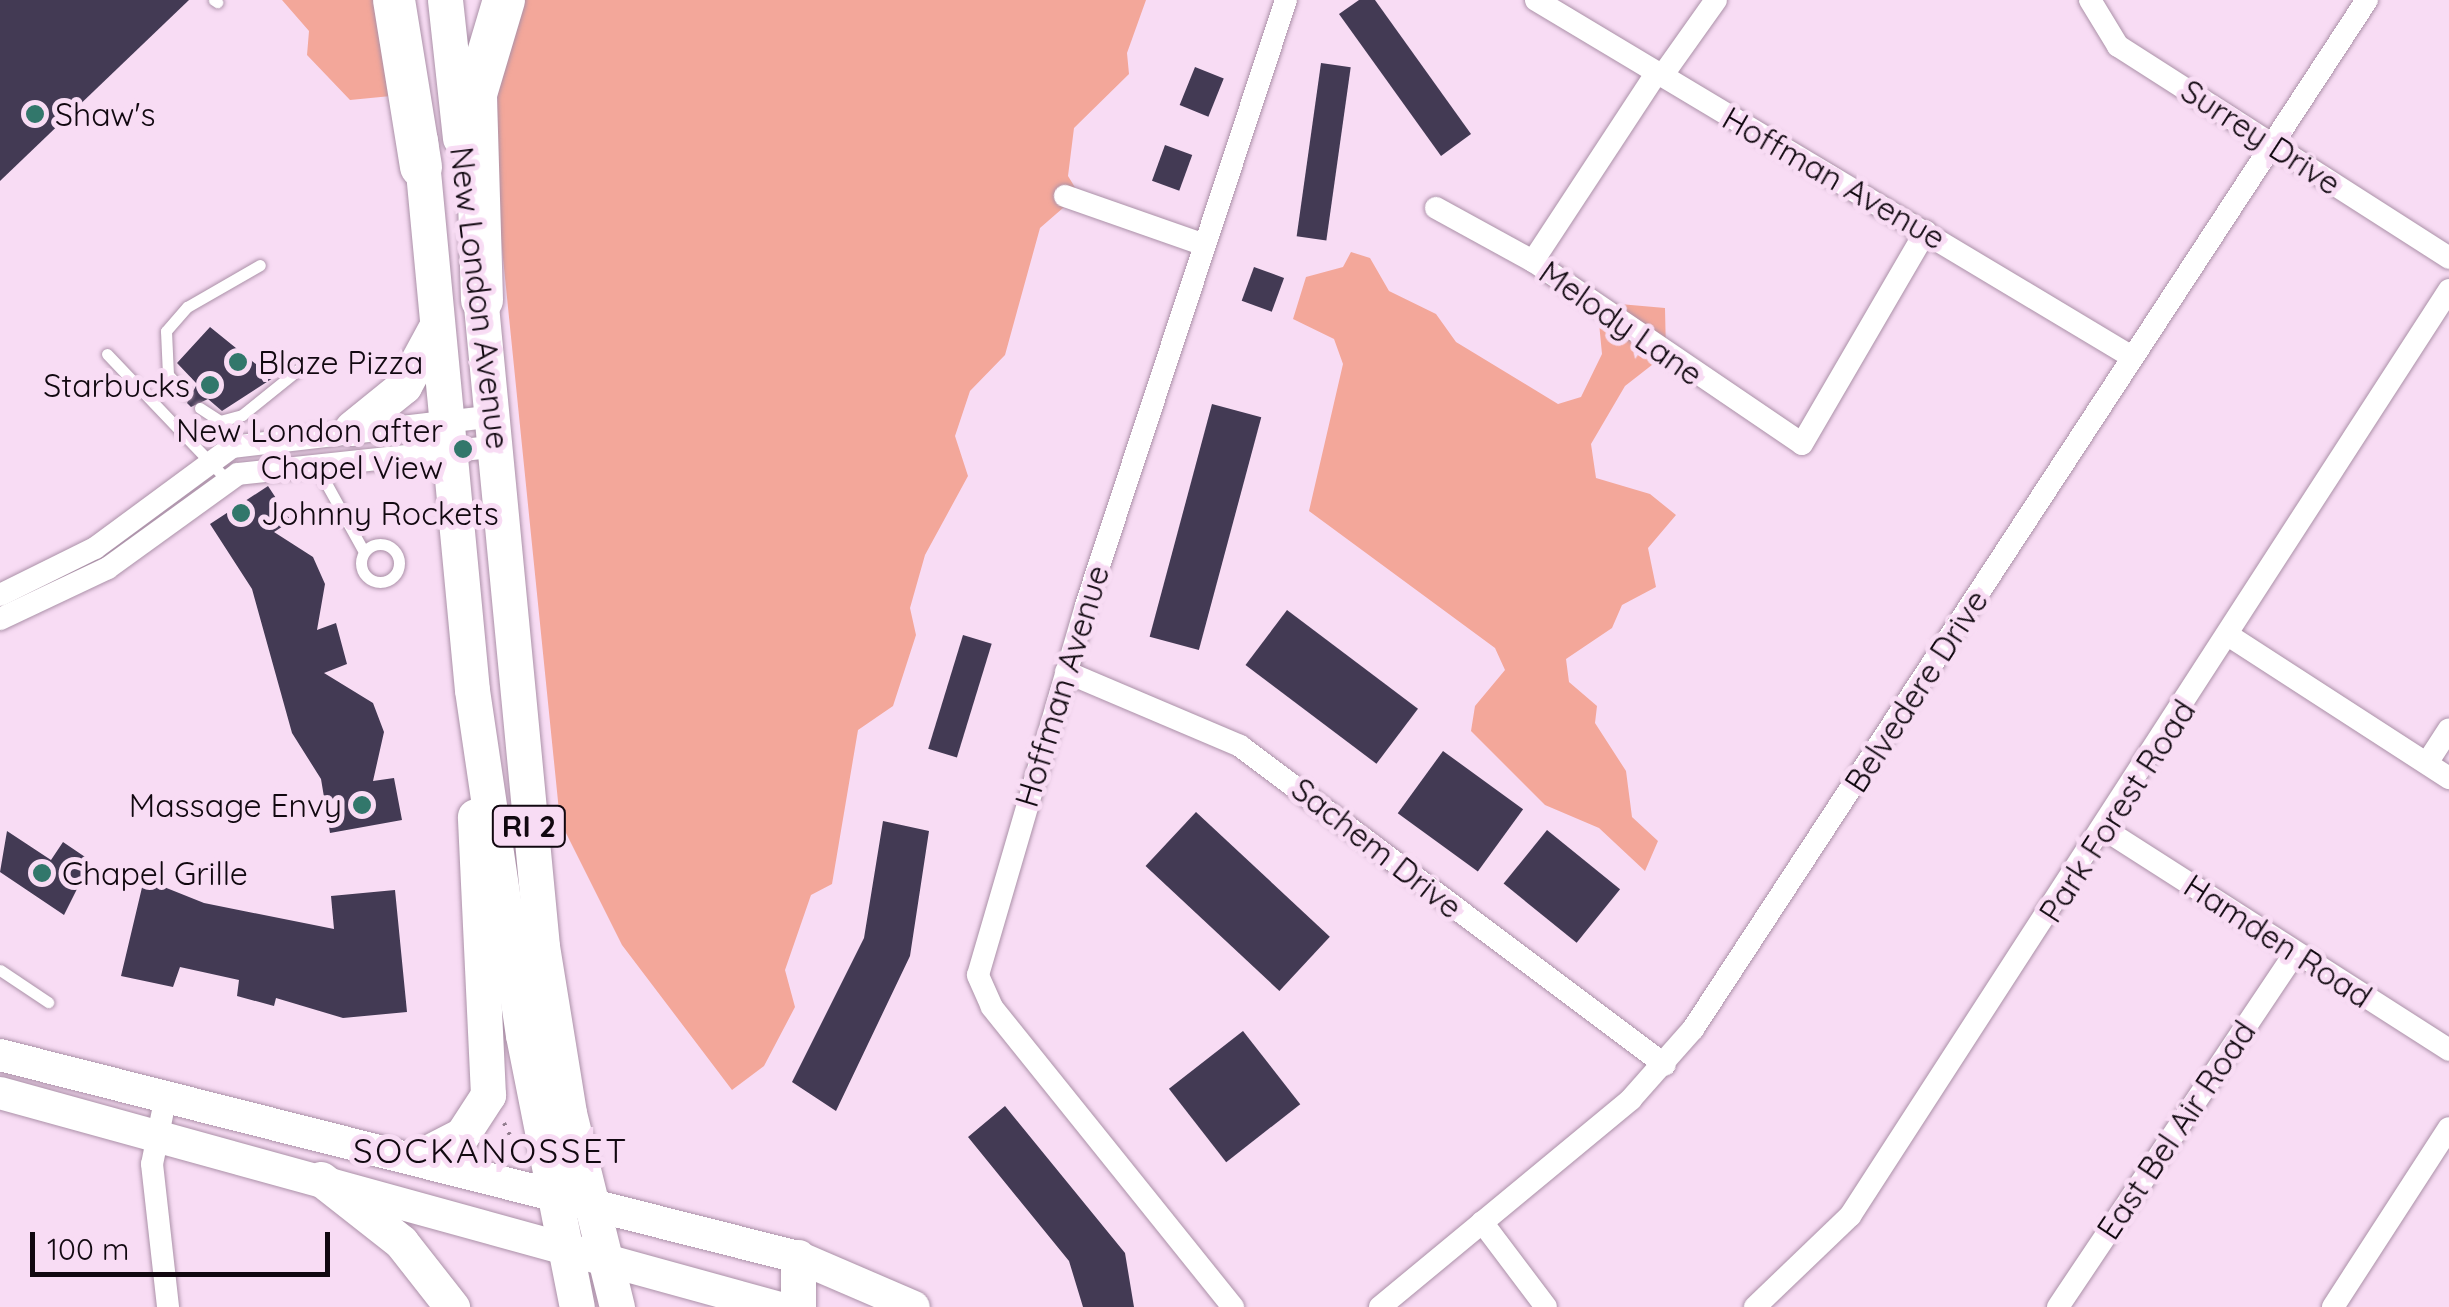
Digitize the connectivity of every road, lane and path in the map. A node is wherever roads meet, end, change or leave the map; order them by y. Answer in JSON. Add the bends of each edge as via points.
{"nodes":[{"id":1,"x":394,"y":0,"type":"edge"},
{"id":2,"x":414,"y":0,"type":"edge"},
{"id":3,"x":445,"y":0,"type":"edge"},
{"id":4,"x":504,"y":0,"type":"edge"},
{"id":5,"x":1286,"y":0,"type":"edge"},
{"id":6,"x":1536,"y":0,"type":"edge"},
{"id":7,"x":1716,"y":0,"type":"edge"},
{"id":8,"x":2090,"y":0,"type":"edge"},
{"id":9,"x":2366,"y":0,"type":"edge"},
{"id":10,"x":1660,"y":74,"type":"junction"},
{"id":11,"x":2272,"y":144,"type":"junction"},
{"id":12,"x":421,"y":167,"type":"junction"},
{"id":13,"x":1065,"y":196,"type":"dead end"},
{"id":14,"x":1436,"y":208,"type":"dead end"},
{"id":15,"x":1926,"y":232,"type":"junction"},
{"id":16,"x":1202,"y":244,"type":"junction"},
{"id":17,"x":2449,"y":258,"type":"edge"},
{"id":18,"x":1533,"y":261,"type":"junction"},
{"id":19,"x":260,"y":265,"type":"dead end"},
{"id":20,"x":2449,"y":290,"type":"edge"},
{"id":21,"x":482,"y":300,"type":"junction"},
{"id":22,"x":436,"y":326,"type":"junction"},
{"id":23,"x":106,"y":354,"type":"dead end"},
{"id":24,"x":2132,"y":356,"type":"junction"},
{"id":25,"x":298,"y":369,"type":"dead end"},
{"id":26,"x":186,"y":394,"type":"dead end"},
{"id":27,"x":200,"y":408,"type":"dead end"},
{"id":28,"x":352,"y":428,"type":"junction"},
{"id":29,"x":497,"y":431,"type":"junction"},
{"id":30,"x":447,"y":436,"type":"junction"},
{"id":31,"x":210,"y":460,"type":"junction"},
{"id":32,"x":316,"y":465,"type":"junction"},
{"id":33,"x":226,"y":479,"type":"junction"},
{"id":34,"x":364,"y":552,"type":"dead end"},
{"id":35,"x":0,"y":595,"type":"edge"},
{"id":36,"x":0,"y":619,"type":"edge"},
{"id":37,"x":2231,"y":637,"type":"junction"},
{"id":38,"x":1066,"y":672,"type":"junction"},
{"id":39,"x":472,"y":690,"type":"junction"},
{"id":40,"x":2449,"y":729,"type":"edge"},
{"id":41,"x":2427,"y":763,"type":"junction"},
{"id":42,"x":2449,"y":778,"type":"edge"},
{"id":43,"x":2107,"y":831,"type":"junction"},
{"id":44,"x":2294,"y":953,"type":"junction"},
{"id":45,"x":0,"y":970,"type":"edge"},
{"id":46,"x":48,"y":1002,"type":"dead end"},
{"id":47,"x":2449,"y":1050,"type":"edge"},
{"id":48,"x":0,"y":1055,"type":"edge"},
{"id":49,"x":1664,"y":1065,"type":"junction"},
{"id":50,"x":0,"y":1094,"type":"edge"},
{"id":51,"x":166,"y":1096,"type":"junction"},
{"id":52,"x":500,"y":1116,"type":"dead end"},
{"id":53,"x":2449,"y":1128,"type":"edge"},
{"id":54,"x":158,"y":1135,"type":"junction"},
{"id":55,"x":419,"y":1158,"type":"junction"},
{"id":56,"x":526,"y":1160,"type":"dead end"},
{"id":57,"x":321,"y":1179,"type":"junction"},
{"id":58,"x":552,"y":1193,"type":"junction"},
{"id":59,"x":590,"y":1202,"type":"junction"},
{"id":60,"x":1482,"y":1222,"type":"junction"},
{"id":61,"x":564,"y":1246,"type":"junction"},
{"id":62,"x":798,"y":1257,"type":"junction"},
{"id":63,"x":604,"y":1261,"type":"junction"},
{"id":64,"x":168,"y":1307,"type":"edge"},
{"id":65,"x":452,"y":1307,"type":"edge"},
{"id":66,"x":577,"y":1307,"type":"edge"},
{"id":67,"x":617,"y":1307,"type":"edge"},
{"id":68,"x":776,"y":1307,"type":"edge"},
{"id":69,"x":798,"y":1307,"type":"edge"},
{"id":70,"x":914,"y":1307,"type":"edge"},
{"id":71,"x":1233,"y":1307,"type":"edge"},
{"id":72,"x":1380,"y":1307,"type":"edge"},
{"id":73,"x":1546,"y":1307,"type":"edge"},
{"id":74,"x":1755,"y":1307,"type":"edge"},
{"id":75,"x":2058,"y":1307,"type":"edge"},
{"id":76,"x":2334,"y":1307,"type":"edge"}],
"edges":[{"from":1,"to":12,"type":"highway"},
{"from":2,"to":12,"type":"main road","name":"New London Avenue","number":"RI 2"},
{"from":3,"to":21,"type":"main road","name":"New London Avenue","number":"RI 2"},
{"from":4,"to":21,"type":"highway","via":[[476,94]]},
{"from":5,"to":16,"type":"street","name":"Hoffman Avenue"},
{"from":6,"to":10,"type":"street","name":"Hoffman Avenue"},
{"from":7,"to":10,"type":"street"},
{"from":8,"to":11,"type":"street","name":"Surrey Drive","via":[[2118,46]]},
{"from":9,"to":11,"type":"street","name":"Belvedere Drive"},
{"from":10,"to":15,"type":"street","name":"Hoffman Avenue"},
{"from":10,"to":18,"type":"street"},
{"from":11,"to":17,"type":"street","name":"Surrey Drive"},
{"from":11,"to":24,"type":"street","name":"Belvedere Drive"},
{"from":12,"to":22,"type":"main road","name":"New London Avenue","number":"RI 2"},
{"from":13,"to":16,"type":"street"},
{"from":14,"to":18,"type":"street","name":"Melody Lane"},
{"from":15,"to":18,"type":"street","name":"Melody Lane","via":[[1802,444]]},
{"from":15,"to":24,"type":"street","name":"Hoffman Avenue"},
{"from":16,"to":38,"type":"street","name":"Hoffman Avenue"},
{"from":19,"to":26,"type":"lane","via":[[187,306],[166,331],[168,376]]},
{"from":20,"to":37,"type":"street","name":"Park Forest Road"},
{"from":21,"to":29,"type":"main road","name":"New London Avenue","number":"RI 2"},
{"from":22,"to":28,"type":"main road","via":[[404,386]]},
{"from":22,"to":30,"type":"main road","name":"New London Avenue","number":"RI 2"},
{"from":23,"to":31,"type":"lane"},
{"from":24,"to":49,"type":"street","name":"Belvedere Drive"},
{"from":25,"to":27,"type":"lane","via":[[242,415],[220,421]]},
{"from":28,"to":30,"type":"street"},
{"from":28,"to":31,"type":"street","via":[[264,438]]},
{"from":29,"to":30,"type":"street"},
{"from":29,"to":59,"type":"main road","name":"New London Avenue","number":"RI 2","via":[[542,946]]},
{"from":30,"to":32,"type":"street"},
{"from":30,"to":39,"type":"main road","name":"New London Avenue","number":"RI 2"},
{"from":31,"to":33,"type":"lane"},
{"from":31,"to":35,"type":"street","via":[[87,554]]},
{"from":32,"to":33,"type":"street"},
{"from":32,"to":34,"type":"lane"},
{"from":33,"to":36,"type":"street","via":[[108,568]]},
{"from":37,"to":41,"type":"street"},
{"from":37,"to":43,"type":"street","name":"Park Forest Road"},
{"from":38,"to":49,"type":"street","name":"Sachem Drive","via":[[1240,746]]},
{"from":38,"to":71,"type":"street","name":"Hoffman Avenue","via":[[978,975],[992,1008]]},
{"from":39,"to":55,"type":"main road","via":[[488,1095],[462,1135]]},
{"from":39,"to":58,"type":"main road","name":"New London Avenue","number":"RI 2"},
{"from":40,"to":41,"type":"street"},
{"from":41,"to":42,"type":"street"},
{"from":43,"to":44,"type":"street","name":"Hamden Road"},
{"from":43,"to":74,"type":"street","name":"Park Forest Road","via":[[1850,1216]]},
{"from":44,"to":47,"type":"street","name":"Hamden Road"},
{"from":44,"to":75,"type":"street","name":"East Bel Air Road"},
{"from":45,"to":46,"type":"lane"},
{"from":48,"to":51,"type":"street"},
{"from":49,"to":60,"type":"street","name":"Belvedere Drive"},
{"from":50,"to":54,"type":"street"},
{"from":51,"to":54,"type":"street"},
{"from":51,"to":55,"type":"street"},
{"from":52,"to":56,"type":"path"},
{"from":53,"to":76,"type":"street"},
{"from":54,"to":57,"type":"street"},
{"from":54,"to":64,"type":"street","via":[[154,1215]]},
{"from":55,"to":58,"type":"street"},
{"from":57,"to":61,"type":"street"},
{"from":57,"to":65,"type":"main road","via":[[401,1242]]},
{"from":58,"to":59,"type":"street"},
{"from":58,"to":61,"type":"main road","name":"New London Avenue","number":"RI 2"},
{"from":59,"to":62,"type":"street"},
{"from":59,"to":63,"type":"main road","name":"New London Avenue","number":"RI 2"},
{"from":60,"to":72,"type":"street","name":"Belvedere Drive"},
{"from":60,"to":73,"type":"street"},
{"from":61,"to":63,"type":"street"},
{"from":61,"to":66,"type":"main road","name":"New London Avenue","number":"RI 2"},
{"from":62,"to":69,"type":"main road"},
{"from":62,"to":70,"type":"street"},
{"from":63,"to":67,"type":"main road","name":"New London Avenue","number":"RI 2"},
{"from":63,"to":68,"type":"street"}]}
